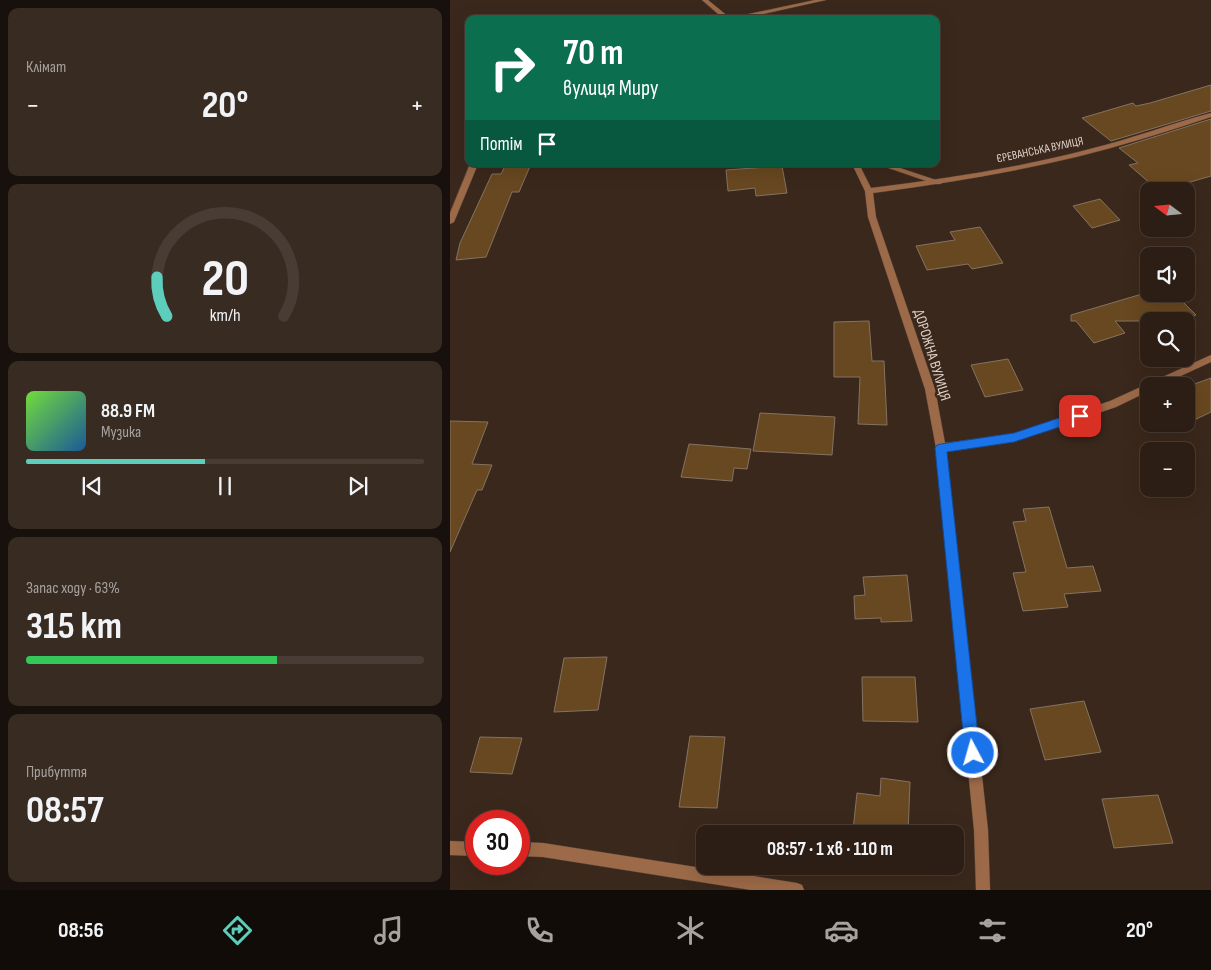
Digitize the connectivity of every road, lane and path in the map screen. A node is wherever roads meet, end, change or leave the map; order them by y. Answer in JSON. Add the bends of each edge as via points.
{"nodes":[{"id":1,"x":705,"y":0,"type":"edge"},
{"id":2,"x":823,"y":0,"type":"edge"},
{"id":3,"x":724,"y":15,"type":"edge"},
{"id":4,"x":749,"y":15,"type":"edge"},
{"id":5,"x":1211,"y":115,"type":"edge"},
{"id":6,"x":473,"y":167,"type":"edge"},
{"id":7,"x":857,"y":167,"type":"edge"},
{"id":8,"x":890,"y":167,"type":"edge"},
{"id":9,"x":938,"y":182,"type":"junction"},
{"id":10,"x":869,"y":191,"type":"junction"},
{"id":11,"x":450,"y":222,"type":"edge"},
{"id":12,"x":1211,"y":358,"type":"edge"},
{"id":13,"x":1171,"y":377,"type":"edge"},
{"id":14,"x":1140,"y":392,"type":"edge"},
{"id":15,"x":941,"y":448,"type":"junction"},
{"id":16,"x":450,"y":848,"type":"edge"},
{"id":17,"x":465,"y":849,"type":"edge"},
{"id":18,"x":530,"y":849,"type":"edge"},
{"id":19,"x":798,"y":890,"type":"edge"},
{"id":20,"x":983,"y":890,"type":"edge"}],
"edges":[{"from":1,"to":3,"type":"street"},
{"from":2,"to":4,"type":"street"},
{"from":5,"to":9,"type":"street","name":"ЄРЕВАНСЬКА ВУЛИЦЯ","via":[[1054,160]]},
{"from":6,"to":11,"type":"street"},
{"from":7,"to":10,"type":"street","name":"ДОРОЖНА ВУЛИЦЯ"},
{"from":8,"to":9,"type":"street"},
{"from":9,"to":10,"type":"street","name":"ЄРЕВАНСЬКА ВУЛИЦЯ"},
{"from":10,"to":15,"type":"street","name":"ДОРОЖНА ВУЛИЦЯ","via":[[872,217],[930,390]]},
{"from":12,"to":13,"type":"street"},
{"from":14,"to":15,"type":"street","via":[[1014,438]]},
{"from":15,"to":20,"type":"street","name":"ДОРОЖНА ВУЛИЦЯ","via":[[981,830]]},
{"from":16,"to":17,"type":"street"},
{"from":18,"to":19,"type":"street"}]}
